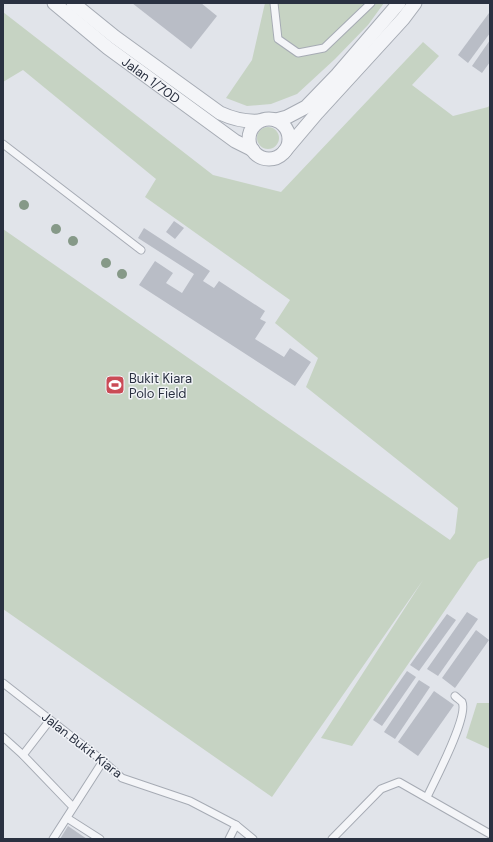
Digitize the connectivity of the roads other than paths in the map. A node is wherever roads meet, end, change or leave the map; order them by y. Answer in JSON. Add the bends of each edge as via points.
{"nodes":[{"id":1,"x":54,"y":3,"type":"edge"},
{"id":2,"x":73,"y":3,"type":"edge"},
{"id":3,"x":274,"y":3,"type":"edge"},
{"id":4,"x":371,"y":3,"type":"edge"},
{"id":5,"x":400,"y":3,"type":"edge"},
{"id":6,"x":415,"y":3,"type":"edge"},
{"id":7,"x":276,"y":120,"type":"junction"},
{"id":8,"x":259,"y":121,"type":"junction"},
{"id":9,"x":3,"y":144,"type":"edge"},
{"id":10,"x":253,"y":150,"type":"junction"},
{"id":11,"x":284,"y":152,"type":"junction"},
{"id":12,"x":141,"y":250,"type":"dead end"},
{"id":13,"x":3,"y":683,"type":"edge"},
{"id":14,"x":455,"y":696,"type":"dead end"},
{"id":15,"x":50,"y":720,"type":"junction"},
{"id":16,"x":3,"y":737,"type":"edge"},
{"id":17,"x":23,"y":755,"type":"junction"},
{"id":18,"x":102,"y":761,"type":"junction"},
{"id":19,"x":427,"y":797,"type":"junction"},
{"id":20,"x":73,"y":807,"type":"junction"},
{"id":21,"x":67,"y":818,"type":"junction"},
{"id":22,"x":236,"y":825,"type":"junction"},
{"id":23,"x":490,"y":834,"type":"edge"},
{"id":24,"x":53,"y":839,"type":"edge"},
{"id":25,"x":98,"y":839,"type":"edge"},
{"id":26,"x":229,"y":839,"type":"edge"},
{"id":27,"x":253,"y":839,"type":"edge"},
{"id":28,"x":332,"y":839,"type":"edge"}],
"edges":[{"from":1,"to":10,"type":"street","name":"Jalan 1/70D","via":[[127,62],[235,141]]},
{"from":2,"to":8,"type":"street","name":"Jalan 1/70D","via":[[115,37],[220,113],[236,120]]},
{"from":3,"to":4,"type":"lane","via":[[278,39],[298,53],[324,48]]},
{"from":5,"to":7,"type":"street","via":[[306,107]]},
{"from":6,"to":11,"type":"street"},
{"from":7,"to":8,"type":"street"},
{"from":7,"to":11,"type":"street","via":[[288,130],[288,146]]},
{"from":8,"to":10,"type":"street","via":[[250,134],[249,143]]},
{"from":9,"to":12,"type":"lane"},
{"from":10,"to":11,"type":"street","via":[[265,158],[279,156]]},
{"from":13,"to":15,"type":"lane","name":"Jalan Bukit Kiara"},
{"from":14,"to":19,"type":"lane","via":[[462,702],[461,720]]},
{"from":15,"to":17,"type":"lane"},
{"from":15,"to":18,"type":"lane","name":"Jalan Bukit Kiara"},
{"from":16,"to":17,"type":"lane"},
{"from":17,"to":20,"type":"lane"},
{"from":18,"to":20,"type":"lane"},
{"from":18,"to":22,"type":"lane","name":"Jalan Bukit Kiara","via":[[122,778],[190,801]]},
{"from":19,"to":23,"type":"lane"},
{"from":19,"to":28,"type":"lane","via":[[399,782],[381,789]]},
{"from":20,"to":21,"type":"lane"},
{"from":21,"to":24,"type":"lane"},
{"from":21,"to":25,"type":"lane"},
{"from":22,"to":26,"type":"lane"},
{"from":22,"to":27,"type":"lane","name":"Jalan Bukit Kiara"}]}
